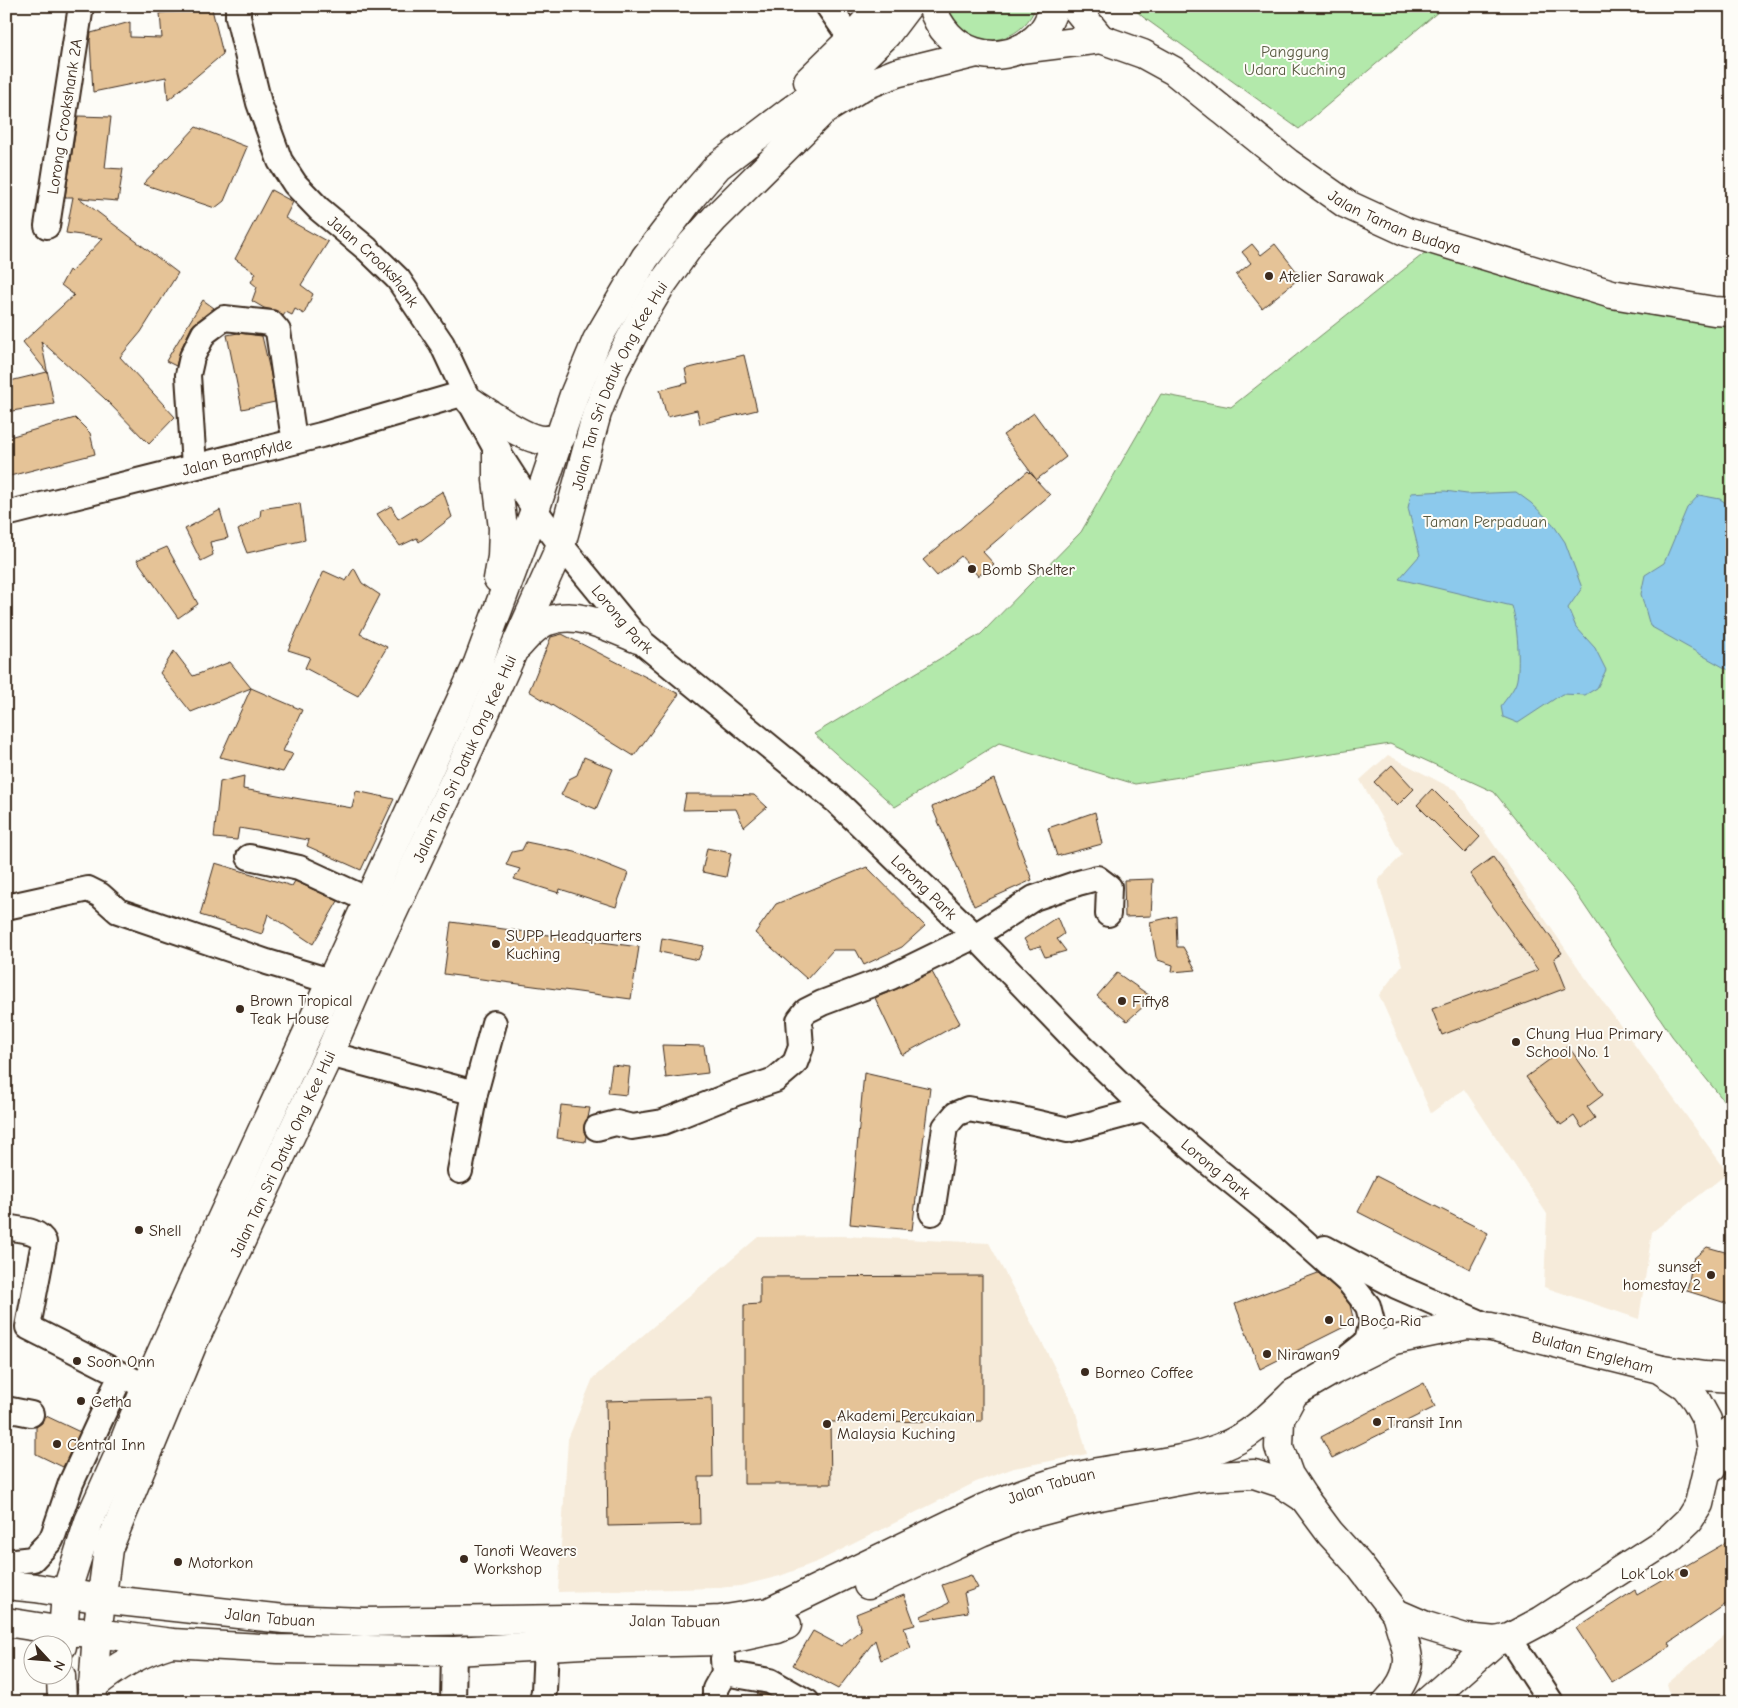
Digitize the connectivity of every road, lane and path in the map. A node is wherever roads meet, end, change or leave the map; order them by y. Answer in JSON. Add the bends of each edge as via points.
{"nodes":[{"id":1,"x":81,"y":6,"type":"edge"},
{"id":2,"x":238,"y":6,"type":"edge"},
{"id":3,"x":828,"y":6,"type":"edge"},
{"id":4,"x":879,"y":6,"type":"edge"},
{"id":5,"x":908,"y":6,"type":"edge"},
{"id":6,"x":932,"y":6,"type":"edge"},
{"id":7,"x":1055,"y":6,"type":"edge"},
{"id":8,"x":1074,"y":6,"type":"edge"},
{"id":9,"x":851,"y":39,"type":"junction"},
{"id":10,"x":1101,"y":39,"type":"junction"},
{"id":11,"x":1020,"y":49,"type":"junction"},
{"id":12,"x":977,"y":53,"type":"junction"},
{"id":13,"x":748,"y":143,"type":"junction"},
{"id":14,"x":48,"y":226,"type":"dead end"},
{"id":15,"x":1732,"y":312,"type":"edge"},
{"id":16,"x":467,"y":397,"type":"junction"},
{"id":17,"x":561,"y":437,"type":"junction"},
{"id":18,"x":296,"y":441,"type":"junction"},
{"id":19,"x":496,"y":451,"type":"junction"},
{"id":20,"x":194,"y":466,"type":"junction"},
{"id":21,"x":535,"y":510,"type":"junction"},
{"id":22,"x":6,"y":514,"type":"edge"},
{"id":23,"x":561,"y":545,"type":"junction"},
{"id":24,"x":638,"y":639,"type":"junction"},
{"id":25,"x":510,"y":656,"type":"junction"},
{"id":26,"x":478,"y":663,"type":"junction"},
{"id":27,"x":249,"y":858,"type":"dead end"},
{"id":28,"x":368,"y":900,"type":"junction"},
{"id":29,"x":6,"y":907,"type":"edge"},
{"id":30,"x":1108,"y":914,"type":"dead end"},
{"id":31,"x":975,"y":936,"type":"junction"},
{"id":32,"x":330,"y":981,"type":"junction"},
{"id":33,"x":494,"y":1023,"type":"dead end"},
{"id":34,"x":329,"y":1054,"type":"junction"},
{"id":35,"x":475,"y":1093,"type":"junction"},
{"id":36,"x":1146,"y":1109,"type":"junction"},
{"id":37,"x":597,"y":1128,"type":"dead end"},
{"id":38,"x":460,"y":1171,"type":"dead end"},
{"id":39,"x":932,"y":1213,"type":"dead end"},
{"id":40,"x":6,"y":1227,"type":"edge"},
{"id":41,"x":1290,"y":1229,"type":"junction"},
{"id":42,"x":1491,"y":1327,"type":"junction"},
{"id":43,"x":1659,"y":1369,"type":"junction"},
{"id":44,"x":1332,"y":1371,"type":"junction"},
{"id":45,"x":121,"y":1375,"type":"junction"},
{"id":46,"x":1732,"y":1378,"type":"edge"},
{"id":47,"x":146,"y":1387,"type":"junction"},
{"id":48,"x":1294,"y":1393,"type":"junction"},
{"id":49,"x":6,"y":1410,"type":"edge"},
{"id":50,"x":31,"y":1414,"type":"dead end"},
{"id":51,"x":1732,"y":1430,"type":"edge"},
{"id":52,"x":1703,"y":1485,"type":"junction"},
{"id":53,"x":1304,"y":1498,"type":"junction"},
{"id":54,"x":6,"y":1562,"type":"edge"},
{"id":55,"x":6,"y":1585,"type":"edge"},
{"id":56,"x":66,"y":1593,"type":"junction"},
{"id":57,"x":101,"y":1599,"type":"junction"},
{"id":58,"x":1396,"y":1613,"type":"junction"},
{"id":59,"x":6,"y":1622,"type":"edge"},
{"id":60,"x":97,"y":1633,"type":"junction"},
{"id":61,"x":56,"y":1636,"type":"edge"},
{"id":62,"x":63,"y":1636,"type":"edge"},
{"id":63,"x":72,"y":1637,"type":"edge"},
{"id":64,"x":1502,"y":1640,"type":"junction"},
{"id":65,"x":721,"y":1641,"type":"junction"},
{"id":66,"x":172,"y":1643,"type":"junction"},
{"id":67,"x":546,"y":1646,"type":"junction"},
{"id":68,"x":454,"y":1651,"type":"junction"},
{"id":69,"x":724,"y":1673,"type":"junction"},
{"id":70,"x":61,"y":1686,"type":"edge"},
{"id":71,"x":92,"y":1694,"type":"edge"},
{"id":72,"x":62,"y":1702,"type":"edge"},
{"id":73,"x":453,"y":1702,"type":"edge"},
{"id":74,"x":542,"y":1702,"type":"edge"},
{"id":75,"x":715,"y":1702,"type":"edge"},
{"id":76,"x":807,"y":1702,"type":"edge"},
{"id":77,"x":1387,"y":1702,"type":"edge"},
{"id":78,"x":1427,"y":1702,"type":"edge"},
{"id":79,"x":1551,"y":1702,"type":"edge"}],
"edges":[{"from":1,"to":14,"type":"street","name":"Lorong Crookshank 2A"},
{"from":2,"to":16,"type":"street","name":"Jalan Crookshank","via":[[259,103],[280,161],[295,184],[318,209],[398,279],[442,344]]},
{"from":3,"to":9,"type":"street"},
{"from":4,"to":9,"type":"main road"},
{"from":5,"to":13,"type":"main road","name":"Jalan Tan Sri Datuk Ong Kee Hui","via":[[886,35],[854,66]]},
{"from":6,"to":12,"type":"main road","via":[[945,33],[959,46]]},
{"from":7,"to":11,"type":"main road","via":[[1048,23],[1036,38]]},
{"from":8,"to":10,"type":"main road"},
{"from":9,"to":13,"type":"main road","via":[[786,100]]},
{"from":10,"to":11,"type":"main road"},
{"from":10,"to":15,"type":"main road","name":"Jalan Taman Budaya","via":[[1143,54],[1174,71],[1288,163],[1346,204],[1407,232],[1612,294]]},
{"from":11,"to":12,"type":"main road","via":[[999,55]]},
{"from":12,"to":23,"type":"main road","name":"Jalan Tan Sri Datuk Ong Kee Hui","via":[[879,79],[823,111],[688,248],[660,287],[614,370],[598,413]]},
{"from":13,"to":17,"type":"main road","name":"Jalan Tan Sri Datuk Ong Kee Hui","via":[[718,166],[645,258],[597,340]]},
{"from":16,"to":17,"type":"main road","via":[[498,420],[529,436],[544,440]]},
{"from":16,"to":18,"type":"street","name":"Jalan Bampfylde"},
{"from":16,"to":19,"type":"street","name":"Jalan Crookshank"},
{"from":17,"to":21,"type":"main road","name":"Jalan Tan Sri Datuk Ong Kee Hui"},
{"from":18,"to":20,"type":"street","name":"Jalan Bampfylde"},
{"from":18,"to":20,"type":"street","via":[[278,331],[271,323],[224,318],[204,333],[192,357],[188,375]]},
{"from":19,"to":21,"type":"street","name":"Jalan Crookshank"},
{"from":19,"to":26,"type":"main road","via":[[503,528],[502,557]]},
{"from":20,"to":22,"type":"street","name":"Jalan Bampfylde"},
{"from":21,"to":23,"type":"street","name":"Lorong Park"},
{"from":21,"to":26,"type":"main road","name":"Jalan Tan Sri Datuk Ong Kee Hui"},
{"from":23,"to":24,"type":"street","name":"Lorong Park"},
{"from":23,"to":25,"type":"main road","name":"Jalan Tan Sri Datuk Ong Kee Hui"},
{"from":24,"to":25,"type":"main road","via":[[591,620],[568,618],[548,621],[529,634]]},
{"from":24,"to":31,"type":"street","name":"Lorong Park","via":[[836,801]]},
{"from":25,"to":34,"type":"main road","name":"Jalan Tan Sri Datuk Ong Kee Hui"},
{"from":26,"to":28,"type":"main road","name":"Jalan Tan Sri Datuk Ong Kee Hui"},
{"from":27,"to":28,"type":"street","via":[[299,868]]},
{"from":28,"to":32,"type":"main road","name":"Jalan Tan Sri Datuk Ong Kee Hui"},
{"from":29,"to":32,"type":"street","via":[[88,889],[118,911]]},
{"from":30,"to":31,"type":"street","via":[[1110,887],[1097,878],[1034,898]]},
{"from":31,"to":36,"type":"street","name":"Lorong Park"},
{"from":31,"to":37,"type":"street","via":[[890,977],[806,1011],[799,1020],[801,1047],[795,1063],[775,1080],[663,1122],[632,1127],[616,1123]]},
{"from":32,"to":47,"type":"main road","name":"Jalan Tan Sri Datuk Ong Kee Hui"},
{"from":33,"to":35,"type":"street"},
{"from":34,"to":35,"type":"street"},
{"from":34,"to":57,"type":"main road","name":"Jalan Tan Sri Datuk Ong Kee Hui","via":[[193,1343],[108,1549]]},
{"from":35,"to":38,"type":"street"},
{"from":36,"to":39,"type":"street","via":[[1068,1130],[968,1109],[956,1114],[945,1127]]},
{"from":36,"to":41,"type":"street","name":"Lorong Park"},
{"from":40,"to":45,"type":"street","via":[[36,1233],[44,1242],[28,1326]]},
{"from":41,"to":42,"type":"street","via":[[1396,1286]]},
{"from":41,"to":44,"type":"street","via":[[1350,1283],[1368,1306],[1372,1322],[1367,1342]]},
{"from":42,"to":43,"type":"main road","name":"Bulatan Engleham"},
{"from":42,"to":44,"type":"main road","name":"Bulatan Engleham","via":[[1467,1325],[1394,1340]]},
{"from":43,"to":46,"type":"main road"},
{"from":43,"to":52,"type":"main road","name":"Bulatan Engleham","via":[[1685,1386],[1707,1420],[1712,1449]]},
{"from":44,"to":48,"type":"main road","name":"Bulatan Engleham"},
{"from":45,"to":47,"type":"street"},
{"from":45,"to":54,"type":"street","via":[[71,1483],[51,1540],[33,1559]]},
{"from":47,"to":56,"type":"main road","name":"Jalan Tan Sri Datuk Ong Kee Hui","via":[[89,1521]]},
{"from":48,"to":53,"type":"main road","via":[[1280,1419],[1279,1447],[1289,1475]]},
{"from":48,"to":57,"type":"main road","name":"Jalan Tabuan","via":[[1248,1434],[1223,1447],[1196,1456],[1086,1474],[1020,1494],[959,1519],[769,1612],[698,1621],[364,1622],[284,1619]]},
{"from":49,"to":50,"type":"street"},
{"from":51,"to":52,"type":"main road"},
{"from":52,"to":64,"type":"main road","name":"Bulatan Engleham","via":[[1689,1520],[1669,1539],[1541,1620]]},
{"from":53,"to":58,"type":"main road"},
{"from":53,"to":65,"type":"main road","name":"Jalan Tabuan","via":[[1281,1483],[1254,1474],[1200,1477],[1094,1498],[1019,1517],[777,1629]]},
{"from":55,"to":56,"type":"main road","name":"Jalan Tabuan"},
{"from":56,"to":57,"type":"main road","name":"Jalan Tabuan"},
{"from":56,"to":62,"type":"main road","name":"Jalan Tan Sri Datuk Ong Kee Hui"},
{"from":57,"to":60,"type":"main road","name":"Jalan Tan Sri Datuk Ong Kee Hui"},
{"from":58,"to":64,"type":"main road","via":[[1465,1638]]},
{"from":58,"to":77,"type":"main road","via":[[1408,1659],[1404,1678]]},
{"from":59,"to":61,"type":"main road","name":"Jalan Tabuan"},
{"from":60,"to":63,"type":"main road","name":"Jalan Tabuan"},
{"from":60,"to":66,"type":"main road","name":"Jalan Tabuan"},
{"from":60,"to":71,"type":"main road","name":"Jalan Tan Sri Datuk Ong Kee Hui"},
{"from":64,"to":78,"type":"main road","name":"Bulatan Engleham"},
{"from":64,"to":79,"type":"street"},
{"from":65,"to":67,"type":"main road","name":"Jalan Tabuan"},
{"from":65,"to":69,"type":"street"},
{"from":66,"to":68,"type":"main road","name":"Jalan Tabuan","via":[[278,1649]]},
{"from":66,"to":71,"type":"main road","via":[[108,1673]]},
{"from":67,"to":68,"type":"main road","name":"Jalan Tabuan"},
{"from":67,"to":74,"type":"street"},
{"from":68,"to":73,"type":"street"},
{"from":69,"to":75,"type":"street","via":[[714,1689]]},
{"from":69,"to":76,"type":"street","via":[[770,1681]]},
{"from":70,"to":72,"type":"main road"}]}
